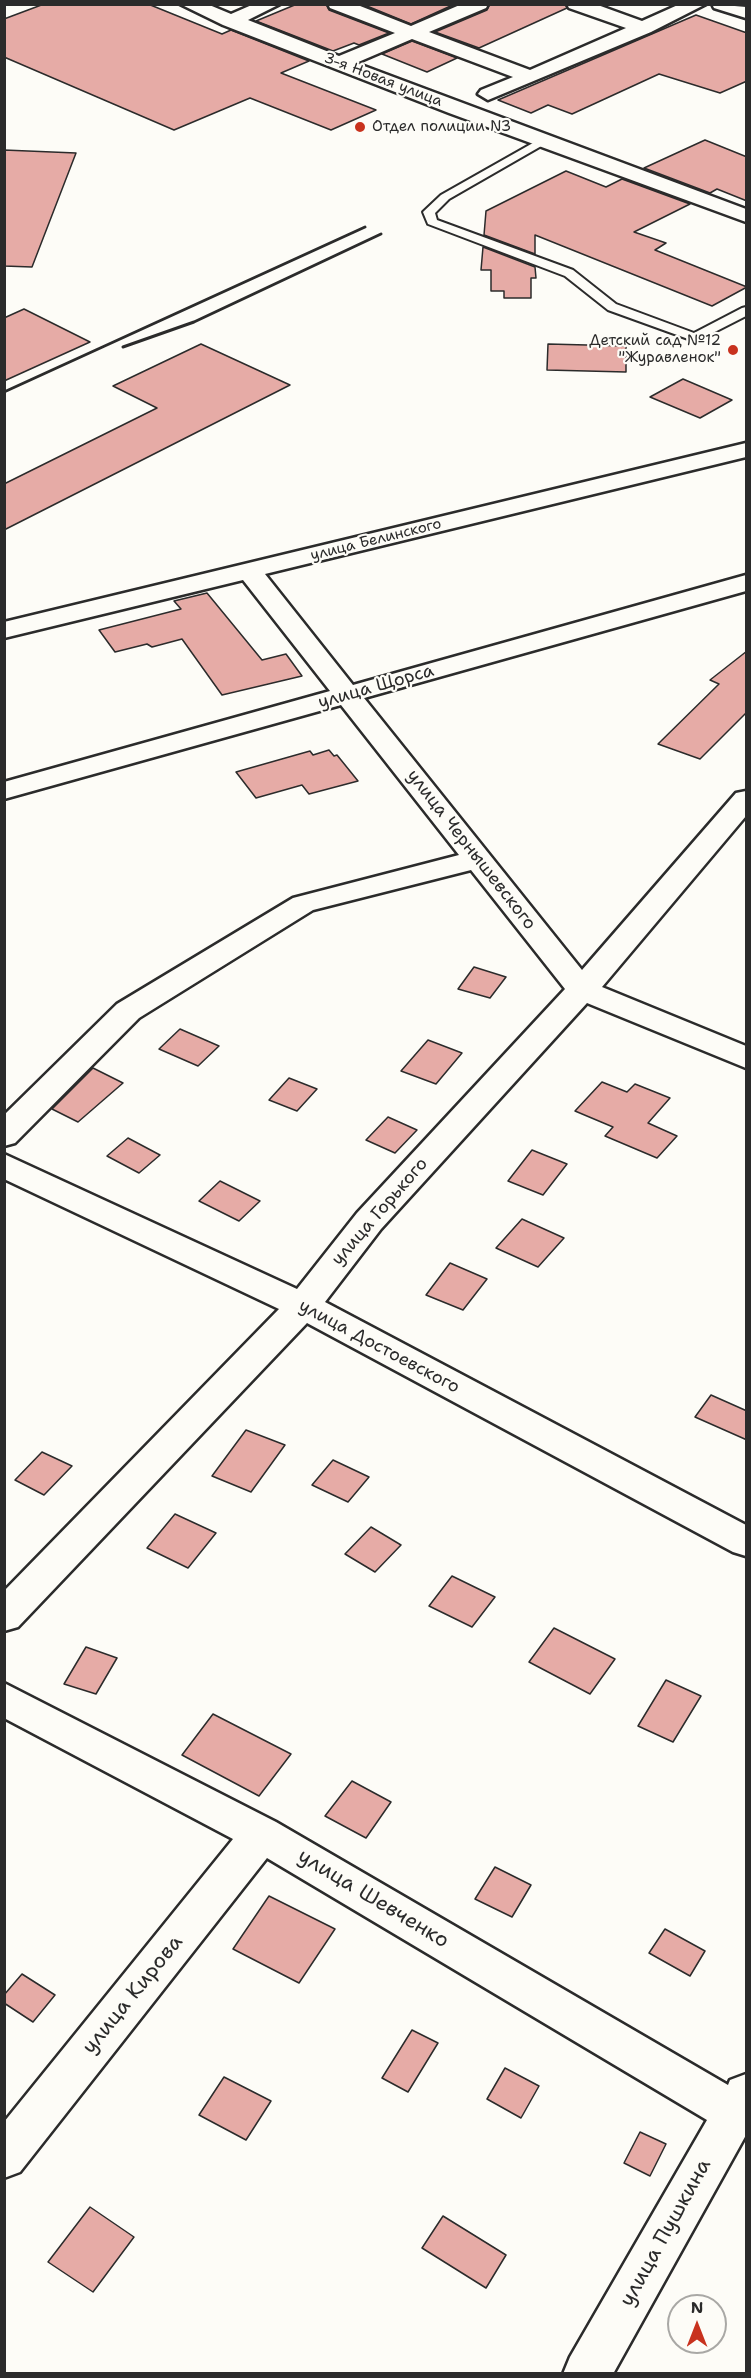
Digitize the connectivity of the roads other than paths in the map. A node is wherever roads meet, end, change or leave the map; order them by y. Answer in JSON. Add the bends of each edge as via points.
{"nodes":[{"id":1,"x":189,"y":4,"type":"edge"},
{"id":2,"x":271,"y":4,"type":"edge"},
{"id":3,"x":337,"y":4,"type":"edge"},
{"id":4,"x":478,"y":4,"type":"edge"},
{"id":5,"x":576,"y":4,"type":"edge"},
{"id":6,"x":697,"y":4,"type":"edge"},
{"id":7,"x":721,"y":4,"type":"edge"},
{"id":8,"x":747,"y":13,"type":"edge"},
{"id":9,"x":230,"y":21,"type":"junction"},
{"id":10,"x":644,"y":28,"type":"junction"},
{"id":11,"x":411,"y":33,"type":"junction"},
{"id":12,"x":339,"y":63,"type":"junction"},
{"id":13,"x":530,"y":77,"type":"junction"},
{"id":14,"x":488,"y":94,"type":"dead end"},
{"id":15,"x":544,"y":141,"type":"junction"},
{"id":16,"x":747,"y":216,"type":"edge"},
{"id":17,"x":747,"y":311,"type":"edge"},
{"id":18,"x":747,"y":450,"type":"edge"},
{"id":19,"x":249,"y":571,"type":"junction"},
{"id":20,"x":747,"y":583,"type":"edge"},
{"id":21,"x":4,"y":630,"type":"edge"},
{"id":22,"x":347,"y":695,"type":"junction"},
{"id":23,"x":4,"y":791,"type":"edge"},
{"id":24,"x":747,"y":799,"type":"edge"},
{"id":25,"x":478,"y":859,"type":"junction"},
{"id":26,"x":582,"y":990,"type":"junction"},
{"id":27,"x":747,"y":1058,"type":"edge"},
{"id":28,"x":4,"y":1136,"type":"edge"},
{"id":29,"x":4,"y":1165,"type":"edge"},
{"id":30,"x":303,"y":1306,"type":"junction"},
{"id":31,"x":747,"y":1542,"type":"edge"},
{"id":32,"x":4,"y":1616,"type":"edge"},
{"id":33,"x":4,"y":1699,"type":"edge"},
{"id":34,"x":262,"y":1834,"type":"junction"},
{"id":35,"x":740,"y":2103,"type":"edge"},
{"id":36,"x":4,"y":2157,"type":"edge"},
{"id":37,"x":587,"y":2373,"type":"edge"}],
"edges":[{"from":1,"to":9,"type":"street","name":"3-я Новая улица"},
{"from":2,"to":9,"type":"street"},
{"from":3,"to":11,"type":"street"},
{"from":4,"to":11,"type":"street"},
{"from":5,"to":10,"type":"street"},
{"from":6,"to":10,"type":"street"},
{"from":7,"to":8,"type":"street"},
{"from":9,"to":12,"type":"street","name":"3-я Новая улица"},
{"from":10,"to":13,"type":"street"},
{"from":11,"to":12,"type":"street"},
{"from":11,"to":13,"type":"street"},
{"from":12,"to":15,"type":"street","name":"3-я Новая улица"},
{"from":13,"to":14,"type":"street"},
{"from":15,"to":16,"type":"street","name":"3-я Новая улица"},
{"from":15,"to":17,"type":"lane","via":[[445,197],[429,212],[432,222],[569,273],[598,299],[618,310],[695,337]]},
{"from":18,"to":19,"type":"street","name":"улица Белинского"},
{"from":19,"to":21,"type":"street","name":"улица Белинского"},
{"from":19,"to":22,"type":"street","name":"улица Чернышевского"},
{"from":20,"to":22,"type":"street","name":"улица Щорса"},
{"from":22,"to":23,"type":"street","name":"улица Щорса"},
{"from":22,"to":25,"type":"street","name":"улица Чернышевского"},
{"from":24,"to":26,"type":"street","name":"улица Горького"},
{"from":25,"to":26,"type":"street","name":"улица Чернышевского"},
{"from":25,"to":28,"type":"street","via":[[303,904],[128,1011]]},
{"from":26,"to":27,"type":"street","name":"улица Чернышевского"},
{"from":26,"to":30,"type":"street","name":"улица Горького","via":[[369,1221]]},
{"from":29,"to":30,"type":"street","name":"улица Достоевского"},
{"from":30,"to":31,"type":"street","name":"улица Достоевского"},
{"from":30,"to":32,"type":"street","name":"улица Горького"},
{"from":33,"to":34,"type":"street","name":"улица Шевченко"},
{"from":34,"to":35,"type":"street","name":"улица Шевченко"},
{"from":34,"to":36,"type":"street","name":"улица Кирова"},
{"from":35,"to":37,"type":"street","name":"улица Пушкина"}]}
